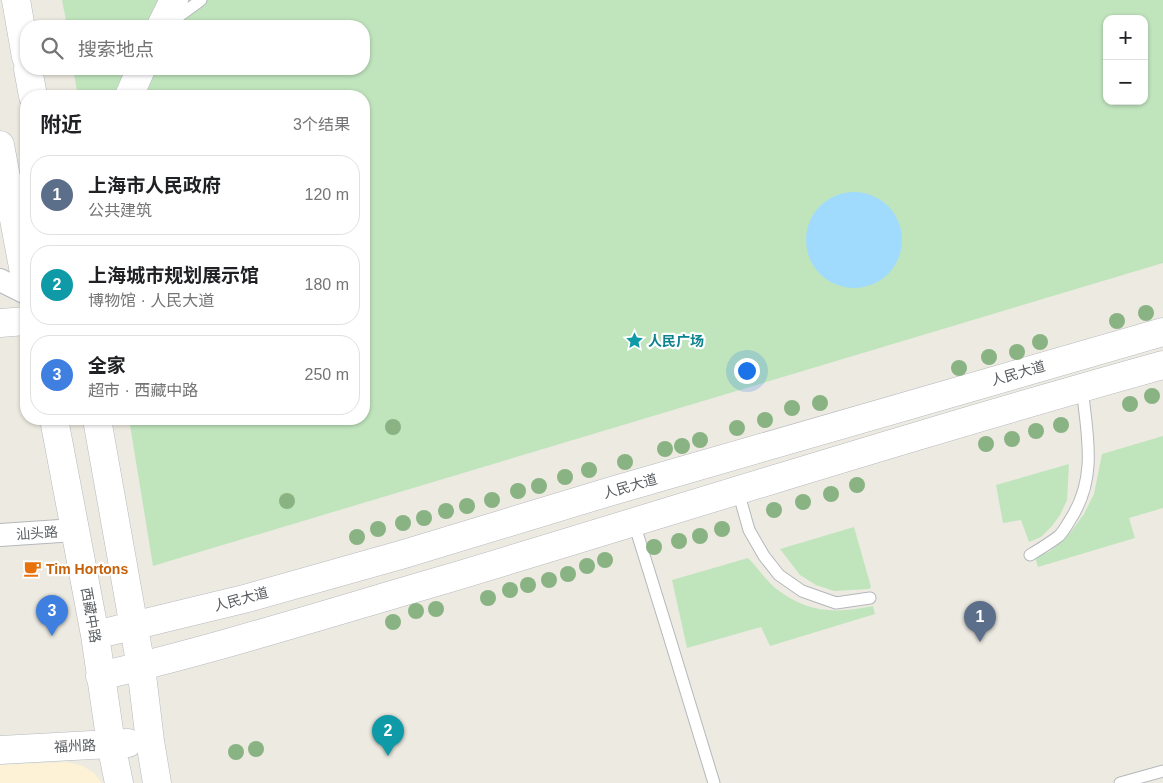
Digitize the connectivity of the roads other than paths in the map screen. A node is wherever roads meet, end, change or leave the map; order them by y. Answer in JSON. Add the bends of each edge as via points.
{"nodes":[{"id":1,"x":16,"y":0,"type":"edge"},
{"id":2,"x":174,"y":0,"type":"edge"},
{"id":3,"x":201,"y":0,"type":"edge"},
{"id":4,"x":164,"y":20,"type":"edge"},
{"id":5,"x":172,"y":20,"type":"edge"},
{"id":6,"x":20,"y":23,"type":"edge"},
{"id":7,"x":29,"y":75,"type":"edge"},
{"id":8,"x":138,"y":75,"type":"edge"},
{"id":9,"x":32,"y":90,"type":"edge"},
{"id":10,"x":132,"y":90,"type":"edge"},
{"id":11,"x":0,"y":145,"type":"edge"},
{"id":12,"x":20,"y":251,"type":"edge"},
{"id":13,"x":0,"y":280,"type":"edge"},
{"id":14,"x":20,"y":290,"type":"edge"},
{"id":15,"x":20,"y":321,"type":"edge"},
{"id":16,"x":0,"y":323,"type":"edge"},
{"id":17,"x":1163,"y":332,"type":"edge"},
{"id":18,"x":1163,"y":365,"type":"edge"},
{"id":19,"x":1082,"y":388,"type":"junction"},
{"id":20,"x":55,"y":425,"type":"edge"},
{"id":21,"x":98,"y":425,"type":"edge"},
{"id":22,"x":738,"y":491,"type":"junction"},
{"id":23,"x":634,"y":523,"type":"junction"},
{"id":24,"x":75,"y":530,"type":"junction"},
{"id":25,"x":0,"y":535,"type":"edge"},
{"id":26,"x":1030,"y":555,"type":"dead end"},
{"id":27,"x":870,"y":598,"type":"dead end"},
{"id":28,"x":135,"y":626,"type":"junction"},
{"id":29,"x":95,"y":635,"type":"junction"},
{"id":30,"x":142,"y":666,"type":"junction"},
{"id":31,"x":100,"y":676,"type":"junction"},
{"id":32,"x":150,"y":741,"type":"junction"},
{"id":33,"x":111,"y":744,"type":"junction"},
{"id":34,"x":0,"y":750,"type":"edge"},
{"id":35,"x":1163,"y":772,"type":"edge"},
{"id":36,"x":119,"y":783,"type":"edge"},
{"id":37,"x":157,"y":783,"type":"edge"},
{"id":38,"x":714,"y":783,"type":"edge"},
{"id":39,"x":1120,"y":783,"type":"edge"}],
"edges":[{"from":1,"to":6,"type":"street"},
{"from":2,"to":4,"type":"street"},
{"from":3,"to":5,"type":"lane"},
{"from":7,"to":9,"type":"street"},
{"from":8,"to":10,"type":"street"},
{"from":11,"to":12,"type":"street"},
{"from":13,"to":14,"type":"street"},
{"from":15,"to":16,"type":"street"},
{"from":17,"to":28,"type":"street","name":"人民大道","via":[[404,554]]},
{"from":18,"to":19,"type":"street"},
{"from":19,"to":22,"type":"street"},
{"from":19,"to":26,"type":"lane","via":[[1089,451],[1085,488],[1078,508],[1060,534]]},
{"from":20,"to":24,"type":"street","name":"西藏中路"},
{"from":21,"to":28,"type":"street"},
{"from":22,"to":23,"type":"street"},
{"from":22,"to":27,"type":"lane","via":[[749,530],[779,575],[802,591],[836,603]]},
{"from":23,"to":30,"type":"street"},
{"from":23,"to":38,"type":"lane"},
{"from":24,"to":25,"type":"street","name":"汕头路"},
{"from":24,"to":29,"type":"street","name":"西藏中路"},
{"from":28,"to":29,"type":"street","name":"人民大道"},
{"from":28,"to":30,"type":"street"},
{"from":29,"to":31,"type":"street","name":"西藏中路"},
{"from":30,"to":31,"type":"street"},
{"from":30,"to":32,"type":"street"},
{"from":31,"to":33,"type":"street","name":"西藏中路"},
{"from":32,"to":33,"type":"street","name":"福州路"},
{"from":32,"to":37,"type":"street"},
{"from":33,"to":34,"type":"street","name":"福州路"},
{"from":33,"to":36,"type":"street","name":"西藏中路"},
{"from":35,"to":39,"type":"lane"}]}
